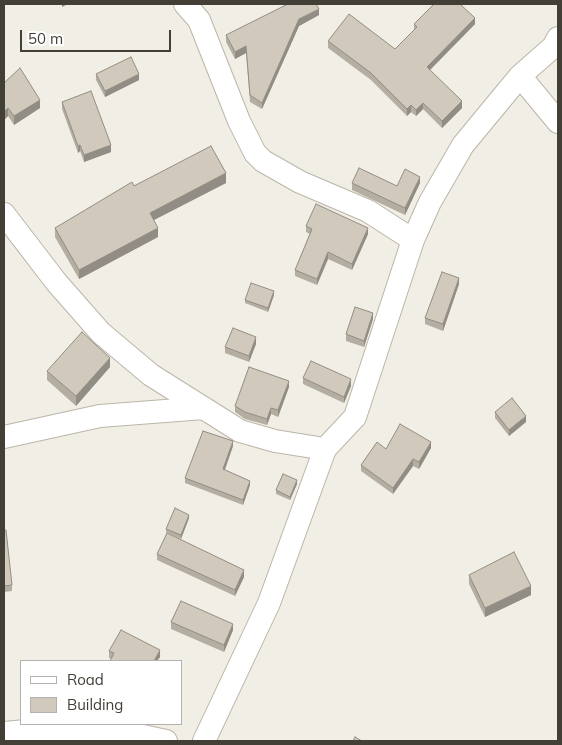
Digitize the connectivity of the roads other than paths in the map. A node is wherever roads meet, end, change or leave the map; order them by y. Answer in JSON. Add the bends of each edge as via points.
{"nodes":[{"id":1,"x":185,"y":4,"type":"edge"},
{"id":2,"x":556,"y":44,"type":"edge"},
{"id":3,"x":520,"y":76,"type":"junction"},
{"id":4,"x":558,"y":122,"type":"edge"},
{"id":5,"x":4,"y":214,"type":"edge"},
{"id":6,"x":413,"y":240,"type":"junction"},
{"id":7,"x":204,"y":408,"type":"junction"},
{"id":8,"x":4,"y":437,"type":"edge"},
{"id":9,"x":325,"y":448,"type":"junction"},
{"id":10,"x":4,"y":732,"type":"edge"},
{"id":11,"x":166,"y":741,"type":"edge"},
{"id":12,"x":204,"y":741,"type":"edge"}],
"edges":[{"from":1,"to":6,"type":"street","via":[[199,20],[240,121],[262,161],[300,182],[368,211]]},
{"from":2,"to":3,"type":"street"},
{"from":3,"to":4,"type":"street"},
{"from":3,"to":6,"type":"street","via":[[463,145],[430,202]]},
{"from":5,"to":7,"type":"street","via":[[57,283],[101,333],[151,375]]},
{"from":6,"to":9,"type":"street","via":[[355,417]]},
{"from":7,"to":8,"type":"street","via":[[100,416]]},
{"from":7,"to":9,"type":"street","via":[[240,431],[275,441]]},
{"from":9,"to":12,"type":"street","via":[[269,603]]},
{"from":10,"to":11,"type":"street","via":[[110,729]]}]}
